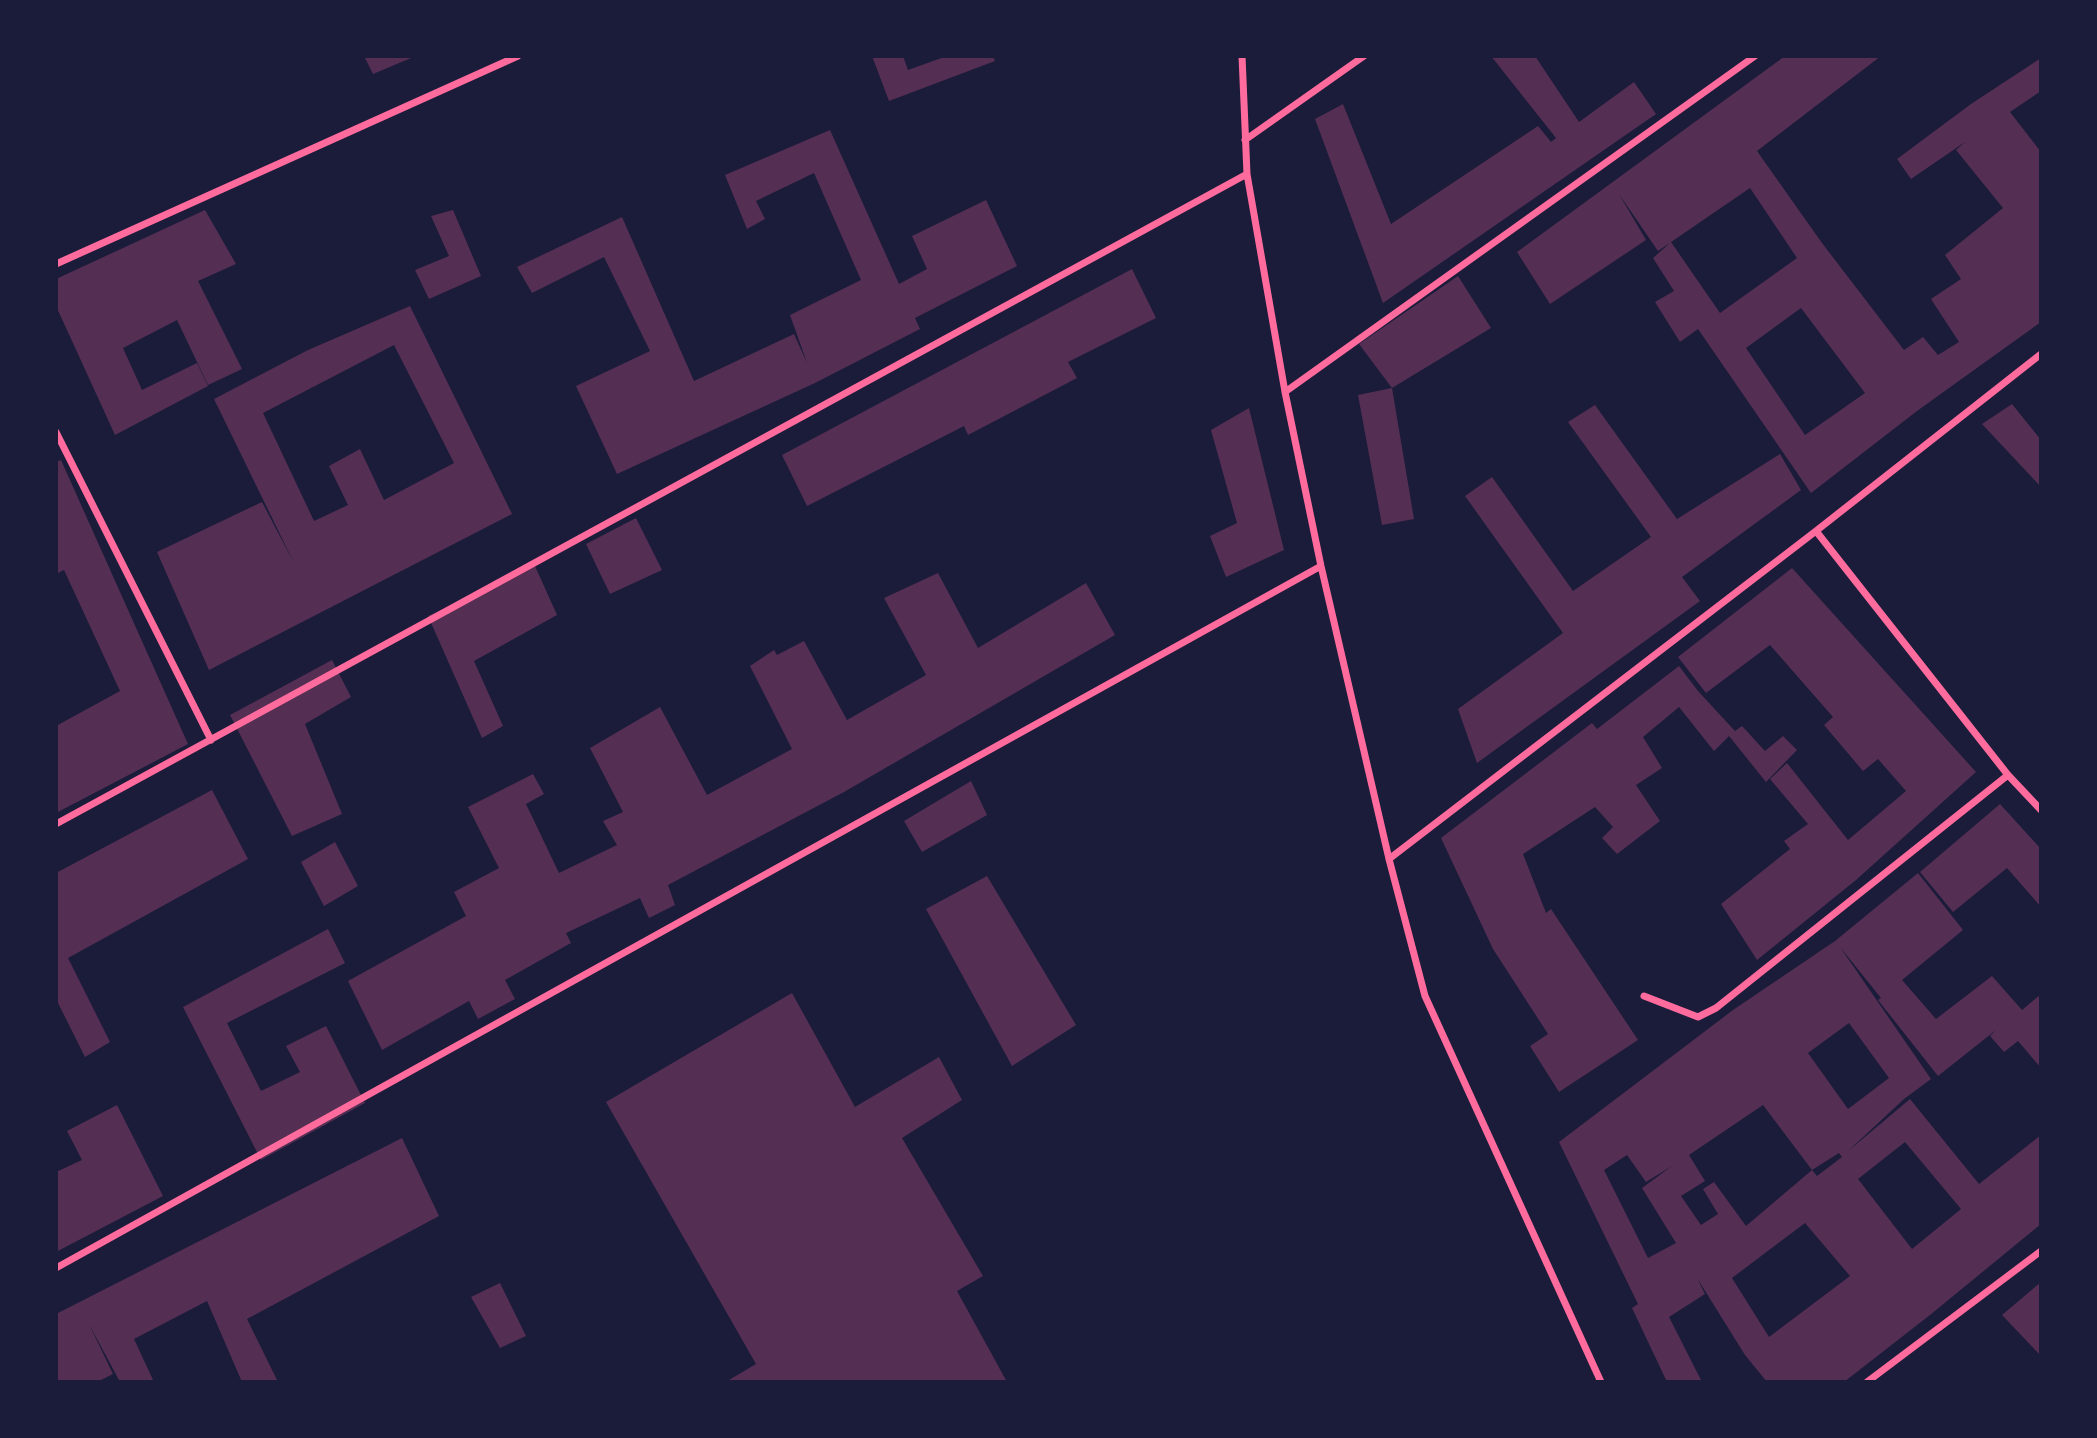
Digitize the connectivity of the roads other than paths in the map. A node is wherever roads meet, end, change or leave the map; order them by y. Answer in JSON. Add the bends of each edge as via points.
{"nodes":[{"id":1,"x":518,"y":56,"type":"edge"},
{"id":2,"x":1242,"y":56,"type":"edge"},
{"id":3,"x":1364,"y":56,"type":"edge"},
{"id":4,"x":1755,"y":56,"type":"edge"},
{"id":5,"x":1245,"y":140,"type":"junction"},
{"id":6,"x":1247,"y":174,"type":"junction"},
{"id":7,"x":56,"y":264,"type":"edge"},
{"id":8,"x":2041,"y":354,"type":"edge"},
{"id":9,"x":1285,"y":392,"type":"junction"},
{"id":10,"x":56,"y":432,"type":"edge"},
{"id":11,"x":1816,"y":531,"type":"junction"},
{"id":12,"x":1321,"y":566,"type":"junction"},
{"id":13,"x":211,"y":740,"type":"junction"},
{"id":14,"x":2008,"y":775,"type":"junction"},
{"id":15,"x":2041,"y":810,"type":"edge"},
{"id":16,"x":56,"y":824,"type":"edge"},
{"id":17,"x":1389,"y":859,"type":"junction"},
{"id":18,"x":1644,"y":996,"type":"dead end"},
{"id":19,"x":2041,"y":1251,"type":"edge"},
{"id":20,"x":56,"y":1268,"type":"edge"},
{"id":21,"x":1601,"y":1382,"type":"edge"},
{"id":22,"x":1867,"y":1382,"type":"edge"}],
"edges":[{"from":1,"to":7,"type":"street"},
{"from":2,"to":5,"type":"street"},
{"from":3,"to":5,"type":"street"},
{"from":4,"to":9,"type":"street"},
{"from":5,"to":6,"type":"street"},
{"from":6,"to":9,"type":"street"},
{"from":6,"to":13,"type":"street"},
{"from":8,"to":11,"type":"street"},
{"from":9,"to":12,"type":"street"},
{"from":10,"to":13,"type":"street"},
{"from":11,"to":14,"type":"street"},
{"from":11,"to":17,"type":"street"},
{"from":12,"to":17,"type":"street"},
{"from":12,"to":20,"type":"street"},
{"from":13,"to":16,"type":"street"},
{"from":14,"to":15,"type":"street"},
{"from":14,"to":18,"type":"street","via":[[1716,1008],[1698,1017]]},
{"from":17,"to":21,"type":"street","via":[[1425,996]]},
{"from":19,"to":22,"type":"street"}]}
